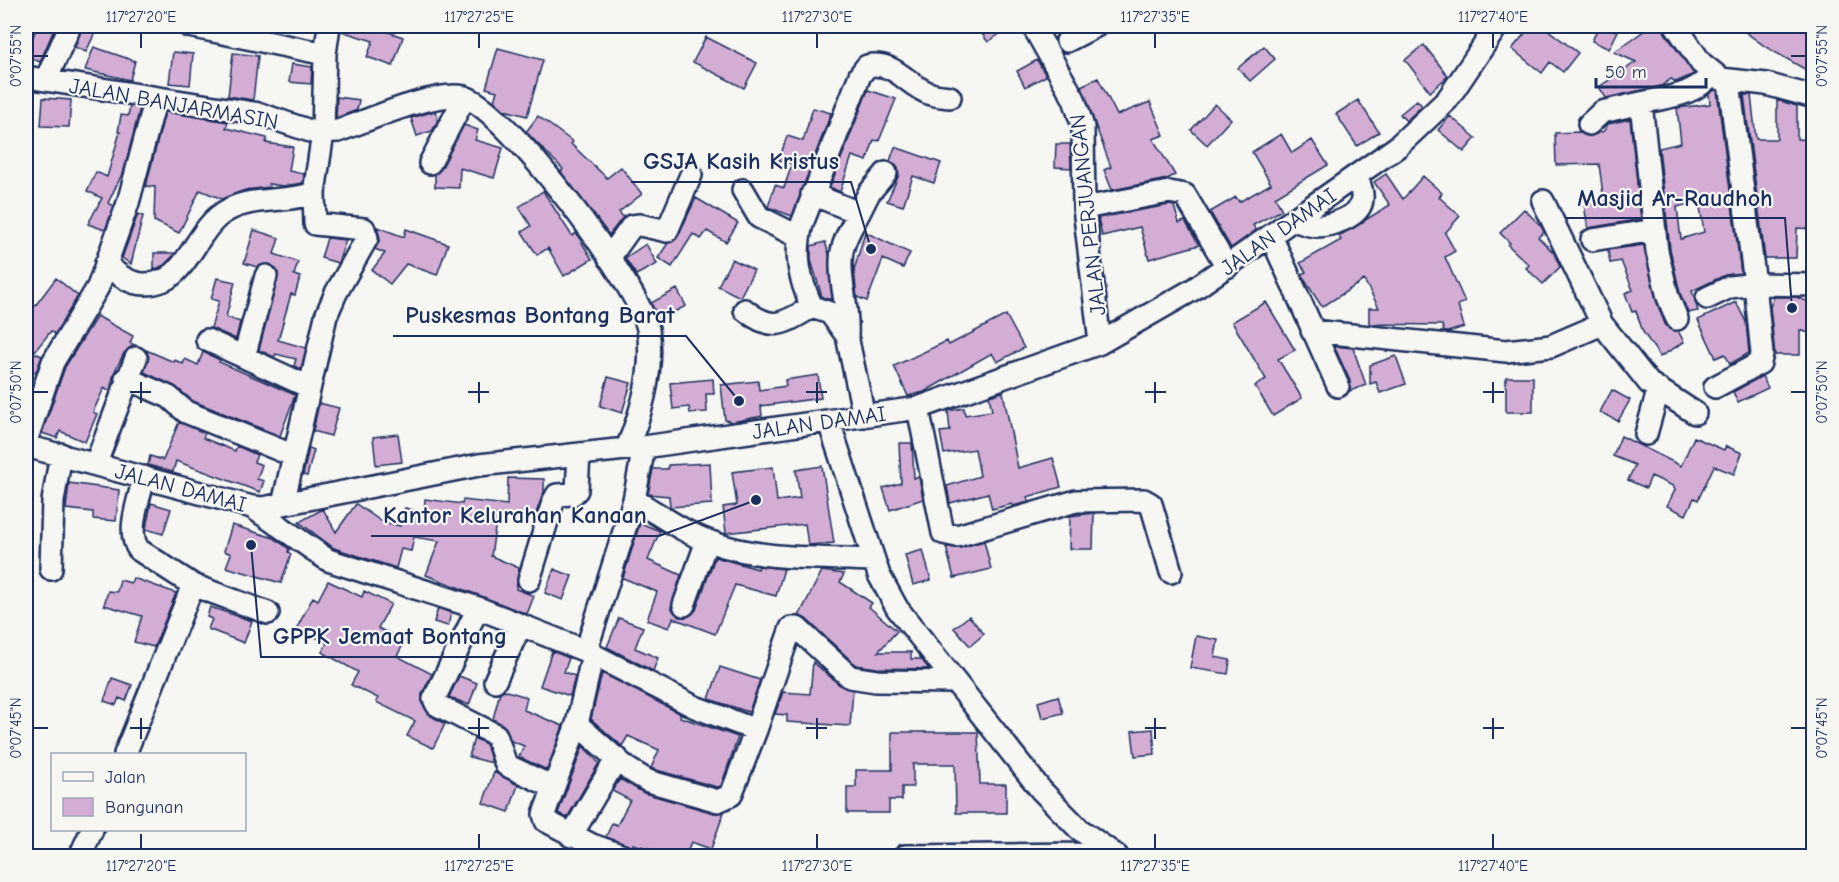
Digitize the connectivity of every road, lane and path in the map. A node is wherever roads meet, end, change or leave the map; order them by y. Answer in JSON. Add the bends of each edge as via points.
{"nodes":[{"id":1,"x":70,"y":26,"type":"edge"},
{"id":2,"x":189,"y":26,"type":"edge"},
{"id":3,"x":329,"y":26,"type":"edge"},
{"id":4,"x":1034,"y":26,"type":"edge"},
{"id":5,"x":1096,"y":26,"type":"edge"},
{"id":6,"x":1497,"y":26,"type":"edge"},
{"id":7,"x":1676,"y":26,"type":"edge"},
{"id":8,"x":1067,"y":41,"type":"dead end"},
{"id":9,"x":325,"y":54,"type":"junction"},
{"id":10,"x":36,"y":78,"type":"edge"},
{"id":11,"x":1721,"y":78,"type":"junction"},
{"id":12,"x":465,"y":97,"type":"junction"},
{"id":13,"x":950,"y":97,"type":"dead end"},
{"id":14,"x":1814,"y":97,"type":"edge"},
{"id":15,"x":156,"y":98,"type":"junction"},
{"id":16,"x":1641,"y":103,"type":"junction"},
{"id":17,"x":1588,"y":124,"type":"dead end"},
{"id":18,"x":323,"y":133,"type":"junction"},
{"id":19,"x":429,"y":163,"type":"dead end"},
{"id":20,"x":886,"y":173,"type":"dead end"},
{"id":21,"x":691,"y":175,"type":"dead end"},
{"id":22,"x":743,"y":190,"type":"dead end"},
{"id":23,"x":812,"y":194,"type":"junction"},
{"id":24,"x":314,"y":196,"type":"junction"},
{"id":25,"x":1543,"y":201,"type":"dead end"},
{"id":26,"x":1084,"y":208,"type":"junction"},
{"id":27,"x":859,"y":213,"type":"junction"},
{"id":28,"x":1654,"y":230,"type":"junction"},
{"id":29,"x":1271,"y":236,"type":"junction"},
{"id":30,"x":799,"y":237,"type":"junction"},
{"id":31,"x":1592,"y":240,"type":"dead end"},
{"id":32,"x":609,"y":258,"type":"junction"},
{"id":33,"x":1227,"y":267,"type":"junction"},
{"id":34,"x":103,"y":273,"type":"junction"},
{"id":35,"x":266,"y":276,"type":"dead end"},
{"id":36,"x":1755,"y":284,"type":"junction"},
{"id":37,"x":1814,"y":285,"type":"edge"},
{"id":38,"x":1707,"y":298,"type":"dead end"},
{"id":39,"x":812,"y":307,"type":"junction"},
{"id":40,"x":745,"y":310,"type":"dead end"},
{"id":41,"x":1677,"y":319,"type":"dead end"},
{"id":42,"x":1602,"y":324,"type":"junction"},
{"id":43,"x":1312,"y":332,"type":"junction"},
{"id":44,"x":847,"y":336,"type":"junction"},
{"id":45,"x":207,"y":340,"type":"dead end"},
{"id":46,"x":1100,"y":343,"type":"junction"},
{"id":47,"x":244,"y":357,"type":"junction"},
{"id":48,"x":136,"y":358,"type":"dead end"},
{"id":49,"x":126,"y":378,"type":"junction"},
{"id":50,"x":1338,"y":386,"type":"dead end"},
{"id":51,"x":309,"y":387,"type":"junction"},
{"id":52,"x":1715,"y":387,"type":"dead end"},
{"id":53,"x":1658,"y":390,"type":"junction"},
{"id":54,"x":918,"y":408,"type":"junction"},
{"id":55,"x":1695,"y":413,"type":"dead end"},
{"id":56,"x":846,"y":420,"type":"junction"},
{"id":57,"x":1646,"y":434,"type":"dead end"},
{"id":58,"x":26,"y":444,"type":"edge"},
{"id":59,"x":636,"y":448,"type":"junction"},
{"id":60,"x":61,"y":454,"type":"junction"},
{"id":61,"x":579,"y":454,"type":"junction"},
{"id":62,"x":292,"y":455,"type":"junction"},
{"id":63,"x":96,"y":463,"type":"junction"},
{"id":64,"x":144,"y":477,"type":"junction"},
{"id":65,"x":634,"y":500,"type":"junction"},
{"id":66,"x":283,"y":504,"type":"junction"},
{"id":67,"x":252,"y":507,"type":"junction"},
{"id":68,"x":707,"y":541,"type":"junction"},
{"id":69,"x":874,"y":560,"type":"junction"},
{"id":70,"x":51,"y":570,"type":"dead end"},
{"id":71,"x":1171,"y":572,"type":"dead end"},
{"id":72,"x":529,"y":580,"type":"dead end"},
{"id":73,"x":193,"y":585,"type":"junction"},
{"id":74,"x":684,"y":605,"type":"dead end"},
{"id":75,"x":478,"y":608,"type":"junction"},
{"id":76,"x":268,"y":613,"type":"dead end"},
{"id":77,"x":520,"y":626,"type":"junction"},
{"id":78,"x":589,"y":653,"type":"junction"},
{"id":79,"x":495,"y":681,"type":"dead end"},
{"id":80,"x":954,"y":682,"type":"junction"},
{"id":81,"x":577,"y":724,"type":"junction"},
{"id":82,"x":756,"y":730,"type":"junction"},
{"id":83,"x":125,"y":753,"type":"edge"},
{"id":84,"x":617,"y":758,"type":"junction"},
{"id":85,"x":554,"y":787,"type":"junction"},
{"id":86,"x":92,"y":831,"type":"edge"},
{"id":87,"x":572,"y":836,"type":"junction"},
{"id":88,"x":1096,"y":844,"type":"junction"},
{"id":89,"x":80,"y":856,"type":"edge"},
{"id":90,"x":622,"y":856,"type":"edge"},
{"id":91,"x":906,"y":856,"type":"edge"},
{"id":92,"x":1117,"y":856,"type":"edge"}],
"edges":[{"from":1,"to":10,"type":"street"},
{"from":2,"to":9,"type":"street"},
{"from":3,"to":9,"type":"street"},
{"from":4,"to":26,"type":"street","name":"JALAN PERJUANGAN","via":[[1074,99],[1083,127]]},
{"from":5,"to":8,"type":"street"},
{"from":6,"to":29,"type":"street","name":"JALAN DAMAI","via":[[1447,100],[1397,147]]},
{"from":7,"to":11,"type":"street","via":[[1701,63]]},
{"from":9,"to":18,"type":"street"},
{"from":10,"to":15,"type":"street","name":"JALAN BANJARMASIN"},
{"from":11,"to":14,"type":"street","via":[[1766,84]]},
{"from":11,"to":16,"type":"street","via":[[1691,92]]},
{"from":11,"to":36,"type":"street"},
{"from":12,"to":18,"type":"street","name":"JALAN BANJARMASIN","via":[[439,98]]},
{"from":12,"to":19,"type":"street"},
{"from":12,"to":32,"type":"street","via":[[486,111],[560,188]]},
{"from":13,"to":23,"type":"street","via":[[930,94],[888,67],[867,66]]},
{"from":15,"to":18,"type":"street","name":"JALAN BANJARMASIN","via":[[260,114]]},
{"from":15,"to":34,"type":"street","via":[[128,203]]},
{"from":16,"to":17,"type":"street","via":[[1602,112]]},
{"from":16,"to":28,"type":"street"},
{"from":18,"to":24,"type":"street"},
{"from":20,"to":27,"type":"street"},
{"from":21,"to":32,"type":"street","via":[[667,231],[632,226]]},
{"from":22,"to":30,"type":"street","via":[[759,217]]},
{"from":23,"to":27,"type":"street"},
{"from":23,"to":30,"type":"street"},
{"from":24,"to":34,"type":"street","via":[[226,211],[206,228],[181,269],[164,281],[139,284]]},
{"from":24,"to":51,"type":"street","via":[[313,222],[363,229],[367,238],[330,304]]},
{"from":25,"to":42,"type":"street"},
{"from":26,"to":33,"type":"street","via":[[1169,192],[1185,195]]},
{"from":26,"to":46,"type":"street","name":"JALAN PERJUANGAN"},
{"from":27,"to":44,"type":"street","via":[[840,259],[848,305]]},
{"from":28,"to":31,"type":"street"},
{"from":28,"to":41,"type":"street","via":[[1663,277]]},
{"from":29,"to":33,"type":"street","name":"JALAN DAMAI"},
{"from":29,"to":43,"type":"street"},
{"from":30,"to":39,"type":"street","via":[[799,273]]},
{"from":32,"to":59,"type":"street","via":[[645,320],[650,360],[638,416]]},
{"from":33,"to":46,"type":"street","name":"JALAN DAMAI","via":[[1160,311]]},
{"from":34,"to":58,"type":"street","via":[[53,362]]},
{"from":35,"to":47,"type":"street"},
{"from":36,"to":37,"type":"street"},
{"from":36,"to":38,"type":"street","via":[[1730,287]]},
{"from":36,"to":52,"type":"street","via":[[1761,359],[1756,367]]},
{"from":39,"to":40,"type":"street","via":[[781,324],[769,325]]},
{"from":39,"to":44,"type":"street","via":[[830,313]]},
{"from":42,"to":43,"type":"street","via":[[1551,346],[1506,351]]},
{"from":42,"to":53,"type":"street"},
{"from":43,"to":50,"type":"street"},
{"from":44,"to":56,"type":"street"},
{"from":45,"to":47,"type":"street"},
{"from":46,"to":54,"type":"street","name":"JALAN DAMAI"},
{"from":47,"to":51,"type":"street"},
{"from":48,"to":49,"type":"street"},
{"from":49,"to":62,"type":"street","via":[[169,397],[186,412]]},
{"from":49,"to":63,"type":"street"},
{"from":51,"to":62,"type":"street"},
{"from":53,"to":55,"type":"street"},
{"from":53,"to":57,"type":"street"},
{"from":54,"to":56,"type":"street","name":"JALAN DAMAI"},
{"from":54,"to":71,"type":"street","via":[[943,533],[957,536],[1076,501],[1144,500],[1151,504]]},
{"from":56,"to":59,"type":"street","name":"JALAN DAMAI"},
{"from":56,"to":69,"type":"street"},
{"from":58,"to":60,"type":"street","name":"JALAN DAMAI"},
{"from":59,"to":61,"type":"street","name":"JALAN DAMAI"},
{"from":59,"to":65,"type":"street"},
{"from":60,"to":63,"type":"street","name":"JALAN DAMAI"},
{"from":60,"to":70,"type":"street","via":[[53,501]]},
{"from":61,"to":66,"type":"street","name":"JALAN DAMAI","via":[[479,465]]},
{"from":61,"to":72,"type":"street","via":[[577,490],[557,495],[553,502]]},
{"from":62,"to":66,"type":"street"},
{"from":63,"to":64,"type":"street","name":"JALAN DAMAI"},
{"from":64,"to":67,"type":"street","name":"JALAN DAMAI"},
{"from":64,"to":73,"type":"street","via":[[132,542]]},
{"from":65,"to":68,"type":"street"},
{"from":65,"to":78,"type":"street"},
{"from":66,"to":67,"type":"street","name":"JALAN DAMAI"},
{"from":67,"to":75,"type":"street","via":[[328,560]]},
{"from":68,"to":69,"type":"street","via":[[768,555]]},
{"from":68,"to":74,"type":"street"},
{"from":69,"to":80,"type":"street","via":[[897,608]]},
{"from":73,"to":76,"type":"street"},
{"from":73,"to":83,"type":"street"},
{"from":75,"to":77,"type":"street"},
{"from":75,"to":85,"type":"street","via":[[434,699],[437,705],[496,735],[506,765]]},
{"from":77,"to":78,"type":"street"},
{"from":77,"to":79,"type":"street"},
{"from":78,"to":81,"type":"street"},
{"from":78,"to":82,"type":"street","via":[[695,707]]},
{"from":80,"to":82,"type":"street","via":[[850,677],[797,628],[791,628]]},
{"from":80,"to":88,"type":"street","via":[[1041,790]]},
{"from":81,"to":84,"type":"street"},
{"from":81,"to":85,"type":"street"},
{"from":82,"to":84,"type":"street","via":[[731,795],[723,800],[648,781]]},
{"from":84,"to":87,"type":"street"},
{"from":85,"to":87,"type":"street","via":[[544,814],[546,821]]},
{"from":86,"to":89,"type":"street"},
{"from":87,"to":90,"type":"street"},
{"from":88,"to":91,"type":"street","via":[[1086,854]]},
{"from":88,"to":92,"type":"street"}]}
